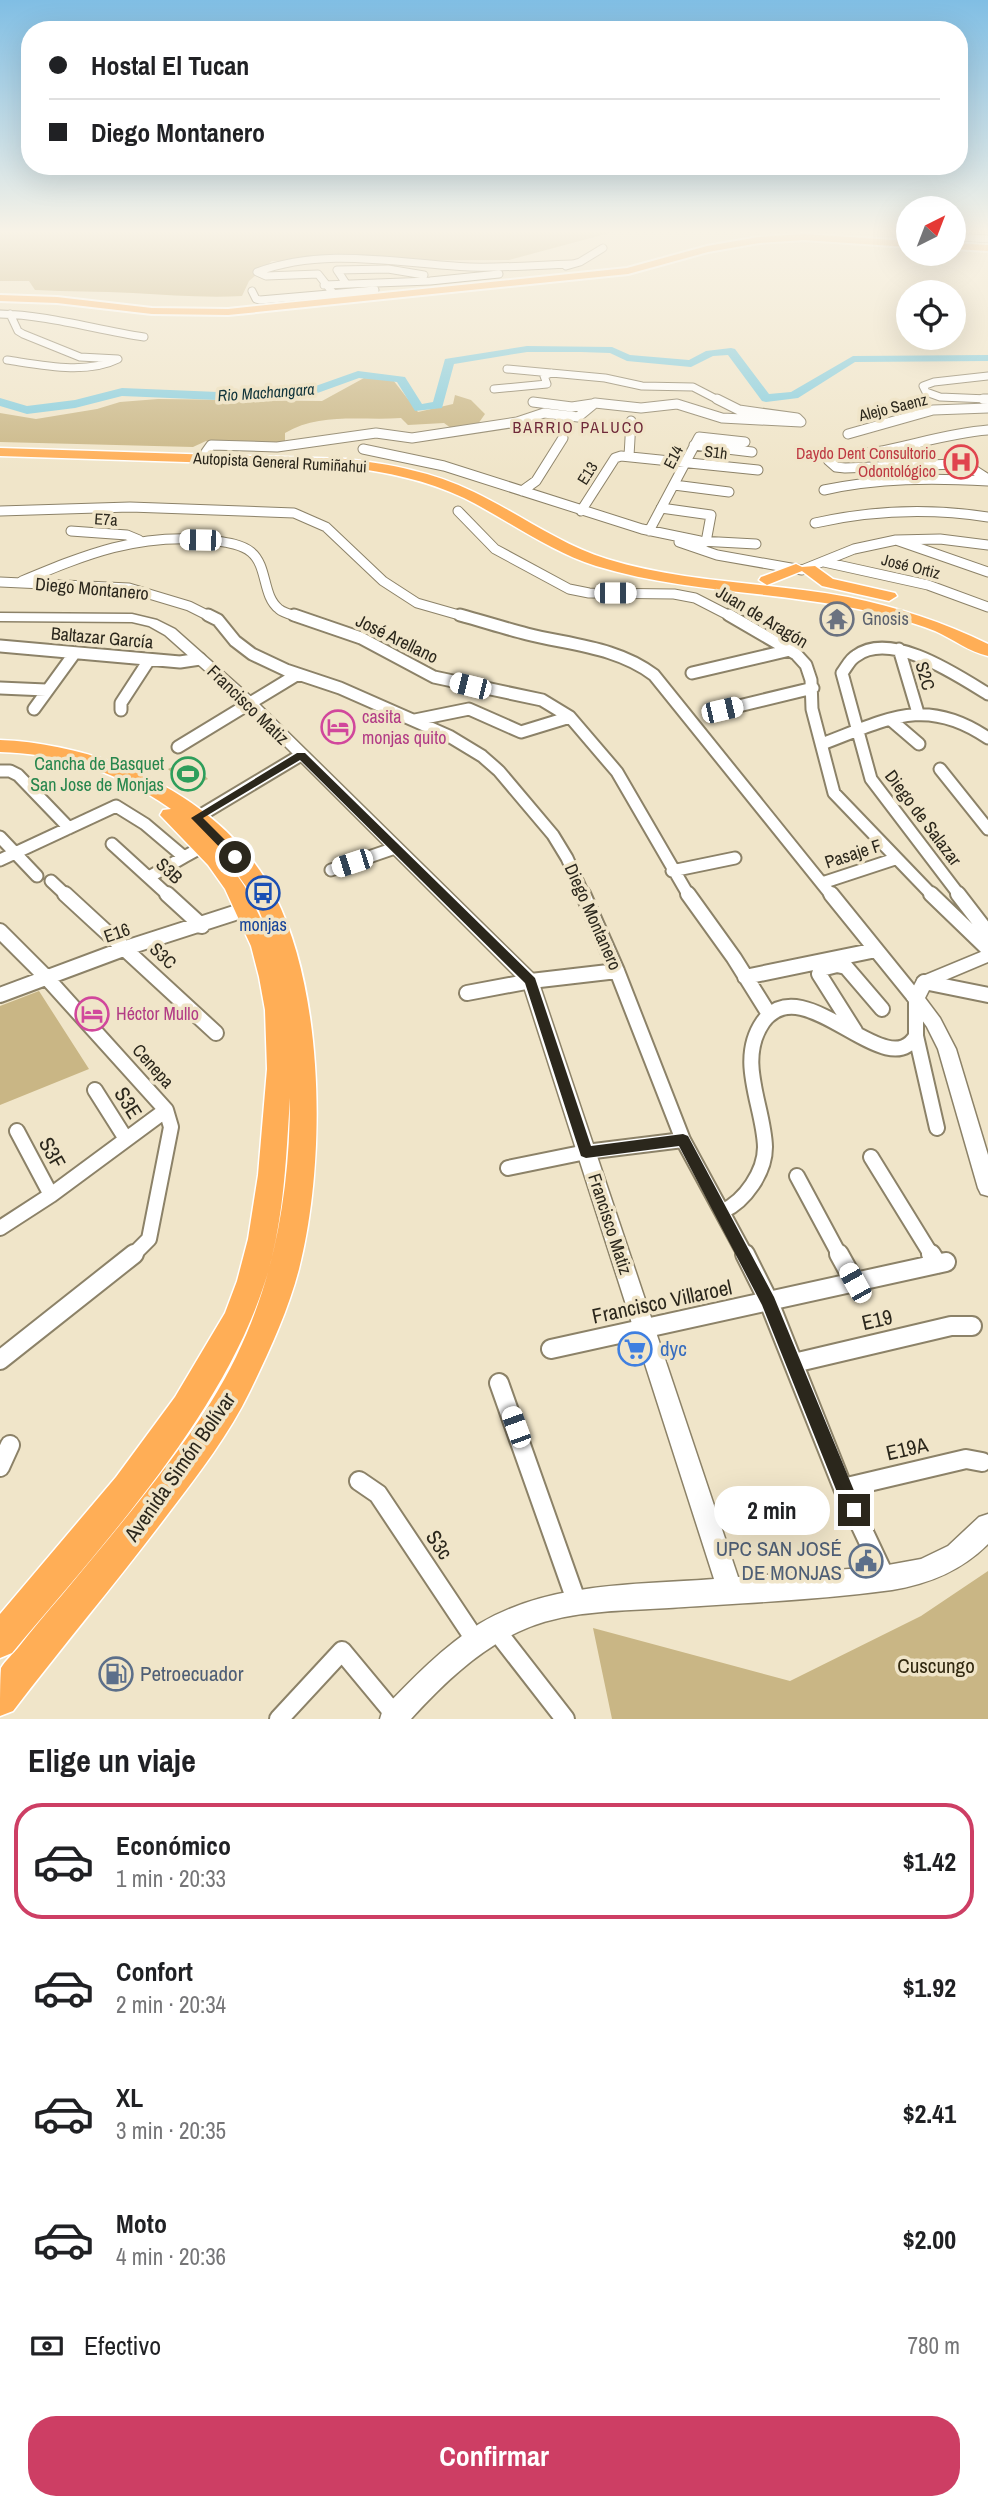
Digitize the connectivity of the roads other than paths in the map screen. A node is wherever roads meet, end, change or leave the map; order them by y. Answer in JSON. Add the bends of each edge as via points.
{"nodes":[{"id":1,"x":185,"y":312,"type":"edge"},
{"id":2,"x":213,"y":312,"type":"edge"},
{"id":3,"x":0,"y":314,"type":"edge"},
{"id":4,"x":10,"y":314,"type":"junction"},
{"id":5,"x":144,"y":337,"type":"dead end"},
{"id":6,"x":7,"y":360,"type":"dead end"},
{"id":7,"x":507,"y":369,"type":"dead end"},
{"id":8,"x":551,"y":373,"type":"junction"},
{"id":9,"x":988,"y":376,"type":"edge"},
{"id":10,"x":494,"y":389,"type":"dead end"},
{"id":11,"x":988,"y":399,"type":"edge"},
{"id":12,"x":533,"y":402,"type":"dead end"},
{"id":13,"x":592,"y":404,"type":"junction"},
{"id":14,"x":988,"y":408,"type":"edge"},
{"id":15,"x":631,"y":421,"type":"dead end"},
{"id":16,"x":988,"y":430,"type":"edge"},
{"id":17,"x":954,"y":433,"type":"junction"},
{"id":18,"x":848,"y":434,"type":"dead end"},
{"id":19,"x":563,"y":438,"type":"dead end"},
{"id":20,"x":988,"y":438,"type":"edge"},
{"id":21,"x":746,"y":442,"type":"dead end"},
{"id":22,"x":0,"y":444,"type":"edge"},
{"id":23,"x":694,"y":445,"type":"junction"},
{"id":24,"x":363,"y":449,"type":"dead end"},
{"id":25,"x":0,"y":452,"type":"edge"},
{"id":26,"x":206,"y":452,"type":"junction"},
{"id":27,"x":752,"y":452,"type":"dead end"},
{"id":28,"x":629,"y":456,"type":"junction"},
{"id":29,"x":685,"y":462,"type":"junction"},
{"id":30,"x":464,"y":470,"type":"junction"},
{"id":31,"x":758,"y":470,"type":"dead end"},
{"id":32,"x":447,"y":476,"type":"junction"},
{"id":33,"x":988,"y":480,"type":"edge"},
{"id":34,"x":674,"y":485,"type":"junction"},
{"id":35,"x":824,"y":490,"type":"dead end"},
{"id":36,"x":522,"y":491,"type":"junction"},
{"id":37,"x":729,"y":492,"type":"dead end"},
{"id":38,"x":662,"y":508,"type":"junction"},
{"id":39,"x":0,"y":511,"type":"edge"},
{"id":40,"x":458,"y":511,"type":"dead end"},
{"id":41,"x":581,"y":511,"type":"junction"},
{"id":42,"x":988,"y":517,"type":"edge"},
{"id":43,"x":815,"y":523,"type":"dead end"},
{"id":44,"x":71,"y":531,"type":"dead end"},
{"id":45,"x":649,"y":531,"type":"junction"},
{"id":46,"x":680,"y":538,"type":"junction"},
{"id":47,"x":893,"y":538,"type":"junction"},
{"id":48,"x":139,"y":540,"type":"junction"},
{"id":49,"x":706,"y":542,"type":"junction"},
{"id":50,"x":756,"y":544,"type":"dead end"},
{"id":51,"x":988,"y":545,"type":"edge"},
{"id":52,"x":809,"y":567,"type":"junction"},
{"id":53,"x":988,"y":572,"type":"edge"},
{"id":54,"x":767,"y":580,"type":"junction"},
{"id":55,"x":0,"y":582,"type":"edge"},
{"id":56,"x":20,"y":584,"type":"junction"},
{"id":57,"x":988,"y":607,"type":"edge"},
{"id":58,"x":926,"y":612,"type":"junction"},
{"id":59,"x":0,"y":617,"type":"edge"},
{"id":60,"x":988,"y":638,"type":"edge"},
{"id":61,"x":0,"y":646,"type":"edge"},
{"id":62,"x":899,"y":649,"type":"junction"},
{"id":63,"x":790,"y":650,"type":"junction"},
{"id":64,"x":988,"y":651,"type":"edge"},
{"id":65,"x":74,"y":654,"type":"junction"},
{"id":66,"x":200,"y":659,"type":"junction"},
{"id":67,"x":149,"y":660,"type":"junction"},
{"id":68,"x":692,"y":673,"type":"dead end"},
{"id":69,"x":298,"y":674,"type":"junction"},
{"id":70,"x":0,"y":688,"type":"edge"},
{"id":71,"x":813,"y":688,"type":"junction"},
{"id":72,"x":46,"y":690,"type":"junction"},
{"id":73,"x":988,"y":694,"type":"edge"},
{"id":74,"x":251,"y":704,"type":"junction"},
{"id":75,"x":34,"y":709,"type":"dead end"},
{"id":76,"x":121,"y":710,"type":"dead end"},
{"id":77,"x":722,"y":710,"type":"dead end"},
{"id":78,"x":918,"y":713,"type":"junction"},
{"id":79,"x":570,"y":717,"type":"junction"},
{"id":80,"x":891,"y":720,"type":"junction"},
{"id":81,"x":414,"y":721,"type":"junction"},
{"id":82,"x":858,"y":731,"type":"junction"},
{"id":83,"x":988,"y":738,"type":"edge"},
{"id":84,"x":822,"y":744,"type":"junction"},
{"id":85,"x":919,"y":744,"type":"dead end"},
{"id":86,"x":0,"y":746,"type":"edge"},
{"id":87,"x":178,"y":747,"type":"dead end"},
{"id":88,"x":301,"y":755,"type":"junction"},
{"id":89,"x":3,"y":766,"type":"edge"},
{"id":90,"x":940,"y":769,"type":"dead end"},
{"id":91,"x":196,"y":818,"type":"junction"},
{"id":92,"x":69,"y":828,"type":"junction"},
{"id":93,"x":988,"y":829,"type":"edge"},
{"id":94,"x":0,"y":837,"type":"edge"},
{"id":95,"x":112,"y":844,"type":"dead end"},
{"id":96,"x":395,"y":848,"type":"junction"},
{"id":97,"x":194,"y":851,"type":"junction"},
{"id":98,"x":14,"y":853,"type":"junction"},
{"id":99,"x":735,"y":858,"type":"dead end"},
{"id":100,"x":895,"y":859,"type":"junction"},
{"id":101,"x":0,"y":860,"type":"edge"},
{"id":102,"x":331,"y":870,"type":"dead end"},
{"id":103,"x":672,"y":871,"type":"junction"},
{"id":104,"x":37,"y":876,"type":"dead end"},
{"id":105,"x":149,"y":877,"type":"junction"},
{"id":106,"x":51,"y":881,"type":"dead end"},
{"id":107,"x":822,"y":883,"type":"junction"},
{"id":108,"x":247,"y":909,"type":"junction"},
{"id":109,"x":988,"y":912,"type":"edge"},
{"id":110,"x":973,"y":915,"type":"junction"},
{"id":111,"x":202,"y":926,"type":"junction"},
{"id":112,"x":0,"y":931,"type":"edge"},
{"id":113,"x":988,"y":933,"type":"edge"},
{"id":114,"x":126,"y":948,"type":"junction"},
{"id":115,"x":988,"y":949,"type":"edge"},
{"id":116,"x":876,"y":950,"type":"junction"},
{"id":117,"x":988,"y":955,"type":"edge"},
{"id":118,"x":617,"y":971,"type":"junction"},
{"id":119,"x":46,"y":977,"type":"junction"},
{"id":120,"x":745,"y":977,"type":"junction"},
{"id":121,"x":531,"y":981,"type":"junction"},
{"id":122,"x":920,"y":990,"type":"junction"},
{"id":123,"x":467,"y":993,"type":"dead end"},
{"id":124,"x":0,"y":995,"type":"edge"},
{"id":125,"x":988,"y":995,"type":"edge"},
{"id":126,"x":882,"y":1009,"type":"dead end"},
{"id":127,"x":769,"y":1014,"type":"junction"},
{"id":128,"x":216,"y":1033,"type":"dead end"},
{"id":129,"x":916,"y":1036,"type":"junction"},
{"id":130,"x":859,"y":1037,"type":"junction"},
{"id":131,"x":95,"y":1090,"type":"dead end"},
{"id":132,"x":166,"y":1110,"type":"junction"},
{"id":133,"x":937,"y":1128,"type":"dead end"},
{"id":134,"x":16,"y":1131,"type":"dead end"},
{"id":135,"x":126,"y":1139,"type":"junction"},
{"id":136,"x":683,"y":1140,"type":"junction"},
{"id":137,"x":586,"y":1152,"type":"junction"},
{"id":138,"x":871,"y":1157,"type":"dead end"},
{"id":139,"x":508,"y":1168,"type":"dead end"},
{"id":140,"x":797,"y":1176,"type":"dead end"},
{"id":141,"x":988,"y":1188,"type":"edge"},
{"id":142,"x":51,"y":1195,"type":"junction"},
{"id":143,"x":723,"y":1211,"type":"junction"},
{"id":144,"x":0,"y":1228,"type":"edge"},
{"id":145,"x":136,"y":1254,"type":"joint"},
{"id":146,"x":941,"y":1263,"type":"joint"},
{"id":147,"x":855,"y":1283,"type":"junction"},
{"id":148,"x":769,"y":1302,"type":"junction"},
{"id":149,"x":972,"y":1326,"type":"dead end"},
{"id":150,"x":644,"y":1329,"type":"junction"},
{"id":151,"x":551,"y":1349,"type":"dead end"},
{"id":152,"x":0,"y":1360,"type":"edge"},
{"id":153,"x":794,"y":1363,"type":"junction"},
{"id":154,"x":499,"y":1383,"type":"dead end"},
{"id":155,"x":10,"y":1445,"type":"dead end"},
{"id":156,"x":982,"y":1462,"type":"dead end"},
{"id":157,"x":0,"y":1467,"type":"edge"},
{"id":158,"x":359,"y":1480,"type":"dead end"},
{"id":159,"x":843,"y":1488,"type":"junction"},
{"id":160,"x":988,"y":1526,"type":"edge"},
{"id":161,"x":885,"y":1577,"type":"junction"},
{"id":162,"x":730,"y":1590,"type":"junction"},
{"id":163,"x":577,"y":1603,"type":"junction"},
{"id":164,"x":486,"y":1635,"type":"junction"},
{"id":165,"x":0,"y":1641,"type":"edge"},
{"id":166,"x":0,"y":1698,"type":"edge"},
{"id":167,"x":395,"y":1717,"type":"edge"},
{"id":168,"x":279,"y":1719,"type":"edge"},
{"id":169,"x":565,"y":1719,"type":"edge"}],
"edges":[{"from":1,"to":2,"type":"main road"},
{"from":3,"to":4,"type":"street"},
{"from":4,"to":5,"type":"street"},
{"from":4,"to":6,"type":"street","via":[[23,334],[80,357],[118,361],[47,367]]},
{"from":7,"to":8,"type":"street"},
{"from":8,"to":10,"type":"street","via":[[544,377],[547,384],[543,386]]},
{"from":8,"to":13,"type":"street","via":[[605,377],[642,386],[693,387],[739,410],[801,422],[722,418],[677,404],[641,408]]},
{"from":9,"to":11,"type":"street","via":[[923,386],[940,397]]},
{"from":12,"to":13,"type":"street","via":[[572,407]]},
{"from":13,"to":26,"type":"street","via":[[578,417],[544,413],[517,422],[412,438],[372,433],[277,447],[212,445]]},
{"from":14,"to":18,"type":"street","name":"Alejo Saenz","via":[[933,411]]},
{"from":15,"to":28,"type":"street"},
{"from":16,"to":17,"type":"street"},
{"from":17,"to":20,"type":"street"},
{"from":17,"to":33,"type":"street","via":[[828,460],[845,468],[956,464]]},
{"from":19,"to":36,"type":"street","via":[[536,481]]},
{"from":21,"to":23,"type":"street","name":"E14","via":[[700,436]]},
{"from":22,"to":26,"type":"highway","name":"Autopista General Rumiñahui"},
{"from":23,"to":27,"type":"street"},
{"from":23,"to":29,"type":"street","name":"E14"},
{"from":24,"to":30,"type":"street","via":[[405,454]]},
{"from":25,"to":64,"type":"highway","name":"Autopista General Rumiñahui","via":[[311,462],[394,470],[450,486],[546,539],[603,562],[650,575],[881,608],[933,624]]},
{"from":26,"to":32,"type":"highway","name":"Autopista General Rumiñahui","via":[[368,458]]},
{"from":28,"to":29,"type":"street","name":"S1h"},
{"from":28,"to":41,"type":"street","name":"E13","via":[[615,458]]},
{"from":29,"to":31,"type":"street","name":"S1h"},
{"from":29,"to":34,"type":"street","name":"E14"},
{"from":30,"to":32,"type":"street"},
{"from":30,"to":36,"type":"street"},
{"from":32,"to":54,"type":"highway","name":"Autopista General Rumiñahui","via":[[605,552],[655,565]]},
{"from":33,"to":35,"type":"street","via":[[921,477]]},
{"from":34,"to":37,"type":"street"},
{"from":34,"to":38,"type":"street","name":"E14"},
{"from":36,"to":41,"type":"street"},
{"from":38,"to":45,"type":"street","name":"E14"},
{"from":38,"to":49,"type":"street","via":[[711,515]]},
{"from":39,"to":107,"type":"street","via":[[130,507],[294,513],[326,527],[383,580],[417,603],[637,662]]},
{"from":40,"to":63,"type":"street","name":"Juan de Aragón","via":[[495,549],[569,590],[695,598]]},
{"from":41,"to":45,"type":"street"},
{"from":42,"to":43,"type":"street","via":[[910,508]]},
{"from":44,"to":48,"type":"street","name":"E7a","via":[[127,534]]},
{"from":45,"to":46,"type":"street"},
{"from":46,"to":49,"type":"street"},
{"from":46,"to":52,"type":"street","name":"José Ortiz","via":[[684,545],[702,551]]},
{"from":47,"to":51,"type":"street","via":[[948,538]]},
{"from":47,"to":52,"type":"street"},
{"from":47,"to":53,"type":"street"},
{"from":48,"to":56,"type":"street","name":"José Arellano"},
{"from":48,"to":79,"type":"street","name":"José Arellano","via":[[200,540],[239,546],[256,558],[272,603],[279,610],[360,638],[434,677],[534,698]]},
{"from":49,"to":50,"type":"street"},
{"from":52,"to":54,"type":"highway"},
{"from":52,"to":57,"type":"street","name":"José Ortiz","via":[[928,585]]},
{"from":52,"to":58,"type":"highway","via":[[828,583],[897,599]]},
{"from":54,"to":58,"type":"highway","name":"Autopista General Rumiñahui","via":[[873,596]]},
{"from":55,"to":56,"type":"street","name":"Diego Montanero"},
{"from":56,"to":69,"type":"street","name":"Diego Montanero","via":[[128,589],[164,596],[218,620],[244,648]]},
{"from":58,"to":60,"type":"highway","name":"Autopista General Rumiñahui"},
{"from":59,"to":66,"type":"street","name":"Francisco Matiz","via":[[143,620],[170,632]]},
{"from":61,"to":65,"type":"street","name":"Baltazar García"},
{"from":62,"to":73,"type":"street","name":"Diego de Salazar"},
{"from":62,"to":78,"type":"street","name":"S2C"},
{"from":62,"to":82,"type":"street","name":"Diego de Salazar","via":[[857,653],[846,662],[842,673]]},
{"from":63,"to":68,"type":"street"},
{"from":63,"to":71,"type":"street","name":"Juan de Aragón","via":[[806,665]]},
{"from":65,"to":67,"type":"street","name":"Baltazar García"},
{"from":65,"to":72,"type":"street"},
{"from":66,"to":67,"type":"street","name":"Baltazar García"},
{"from":66,"to":74,"type":"street","name":"Francisco Matiz"},
{"from":67,"to":76,"type":"street"},
{"from":69,"to":74,"type":"street"},
{"from":69,"to":81,"type":"street","name":"Diego Montanero"},
{"from":70,"to":72,"type":"street"},
{"from":71,"to":77,"type":"street"},
{"from":71,"to":84,"type":"street","name":"Juan de Aragón","via":[[812,709]]},
{"from":72,"to":75,"type":"street"},
{"from":74,"to":87,"type":"street"},
{"from":74,"to":88,"type":"street","name":"Francisco Matiz"},
{"from":78,"to":80,"type":"street"},
{"from":78,"to":83,"type":"street","via":[[958,718]]},
{"from":79,"to":81,"type":"street","via":[[521,732],[469,709]]},
{"from":79,"to":103,"type":"street","name":"José Arellano","via":[[617,772]]},
{"from":80,"to":82,"type":"street"},
{"from":80,"to":85,"type":"street"},
{"from":81,"to":118,"type":"street","name":"Diego Montanero","via":[[482,756],[553,835]]},
{"from":82,"to":84,"type":"street"},
{"from":82,"to":110,"type":"street","name":"Diego de Salazar","via":[[871,779]]},
{"from":84,"to":100,"type":"street","name":"Juan de Aragón","via":[[834,793]]},
{"from":86,"to":91,"type":"highway","name":"Avenida Simón Bolívar","via":[[37,746],[95,760],[123,771]]},
{"from":88,"to":91,"type":"street"},
{"from":88,"to":96,"type":"street","name":"Francisco Matiz"},
{"from":89,"to":92,"type":"street","via":[[18,775]]},
{"from":89,"to":97,"type":"highway","name":"Avenida Simón Bolívar","via":[[69,763],[122,784],[183,824]]},
{"from":90,"to":93,"type":"street"},
{"from":91,"to":166,"type":"highway","name":"Avenida Simón Bolívar","via":[[217,836],[263,893],[290,964],[297,1008],[302,1121],[288,1258],[237,1385],[194,1454]]},
{"from":92,"to":97,"type":"street","via":[[111,806],[120,807]]},
{"from":92,"to":98,"type":"street"},
{"from":94,"to":98,"type":"street"},
{"from":95,"to":105,"type":"street","name":"S3B"},
{"from":96,"to":102,"type":"street"},
{"from":96,"to":121,"type":"street","name":"Francisco Matiz"},
{"from":97,"to":105,"type":"street"},
{"from":97,"to":108,"type":"highway","name":"Avenida Simón Bolívar","via":[[223,868]]},
{"from":98,"to":101,"type":"street"},
{"from":98,"to":104,"type":"street"},
{"from":99,"to":103,"type":"street"},
{"from":100,"to":107,"type":"street","name":"Pasaje F"},
{"from":100,"to":115,"type":"street","name":"Juan de Aragón"},
{"from":103,"to":120,"type":"street","name":"José Arellano"},
{"from":105,"to":111,"type":"street","name":"S3B"},
{"from":106,"to":114,"type":"street","name":"S3C"},
{"from":107,"to":116,"type":"street"},
{"from":108,"to":111,"type":"street","name":"E16"},
{"from":108,"to":165,"type":"highway","name":"Avenida Simón Bolívar","via":[[267,964],[279,1040],[269,1205],[255,1277],[211,1367],[169,1431]]},
{"from":109,"to":110,"type":"street"},
{"from":110,"to":113,"type":"street","name":"Diego de Salazar"},
{"from":111,"to":114,"type":"street","name":"E16"},
{"from":112,"to":119,"type":"street","name":"Cenepa"},
{"from":114,"to":119,"type":"street","name":"E16"},
{"from":114,"to":128,"type":"street","name":"S3C"},
{"from":116,"to":120,"type":"street"},
{"from":116,"to":122,"type":"street"},
{"from":117,"to":122,"type":"street"},
{"from":118,"to":121,"type":"street"},
{"from":118,"to":136,"type":"street","name":"Diego Montanero"},
{"from":119,"to":124,"type":"street","name":"E16"},
{"from":119,"to":132,"type":"street","name":"Cenepa"},
{"from":120,"to":127,"type":"street","name":"José Arellano"},
{"from":121,"to":123,"type":"street"},
{"from":121,"to":137,"type":"street","name":"Francisco Matiz"},
{"from":122,"to":125,"type":"street"},
{"from":122,"to":129,"type":"street"},
{"from":122,"to":141,"type":"street","via":[[947,1049]]},
{"from":126,"to":130,"type":"street","via":[[846,967],[821,969],[819,974]]},
{"from":127,"to":130,"type":"street","via":[[799,1008],[834,1020]]},
{"from":127,"to":143,"type":"street","via":[[756,1035],[751,1066],[765,1148],[762,1162],[736,1204]]},
{"from":129,"to":130,"type":"street","via":[[898,1048]]},
{"from":129,"to":133,"type":"street"},
{"from":131,"to":135,"type":"street","name":"S3E"},
{"from":132,"to":135,"type":"street","name":"Cenepa"},
{"from":132,"to":145,"type":"street","via":[[171,1127],[149,1239]]},
{"from":134,"to":142,"type":"street","name":"S3F"},
{"from":135,"to":142,"type":"street","name":"Cenepa"},
{"from":136,"to":137,"type":"street"},
{"from":136,"to":143,"type":"street","name":"Diego Montanero"},
{"from":137,"to":139,"type":"street"},
{"from":137,"to":150,"type":"street","name":"Francisco Matiz"},
{"from":138,"to":146,"type":"street"},
{"from":140,"to":147,"type":"street"},
{"from":142,"to":144,"type":"street","name":"Cenepa"},
{"from":143,"to":148,"type":"street","name":"Diego Montanero"},
{"from":145,"to":152,"type":"street"},
{"from":146,"to":147,"type":"street","name":"Francisco Villaroel"},
{"from":147,"to":148,"type":"street","name":"Francisco Villaroel"},
{"from":148,"to":150,"type":"street","name":"Francisco Villaroel"},
{"from":148,"to":153,"type":"street","name":"Diego Montanero"},
{"from":149,"to":153,"type":"street","name":"E19","via":[[951,1326]]},
{"from":150,"to":151,"type":"street","name":"Francisco Villaroel"},
{"from":150,"to":162,"type":"street","name":"Francisco Matiz"},
{"from":153,"to":159,"type":"street","name":"Diego Montanero"},
{"from":154,"to":163,"type":"street"},
{"from":155,"to":157,"type":"street"},
{"from":156,"to":159,"type":"street","name":"E19A","via":[[966,1459]]},
{"from":158,"to":164,"type":"street","name":"S3c","via":[[378,1494]]},
{"from":159,"to":161,"type":"street","name":"Diego Montanero"},
{"from":160,"to":161,"type":"street","via":[[956,1556],[934,1567]]},
{"from":161,"to":162,"type":"street"},
{"from":162,"to":163,"type":"street"},
{"from":163,"to":164,"type":"street","via":[[530,1614]]},
{"from":164,"to":167,"type":"street","via":[[433,1677]]},
{"from":164,"to":169,"type":"street"},
{"from":167,"to":168,"type":"street","via":[[341,1651]]}]}
